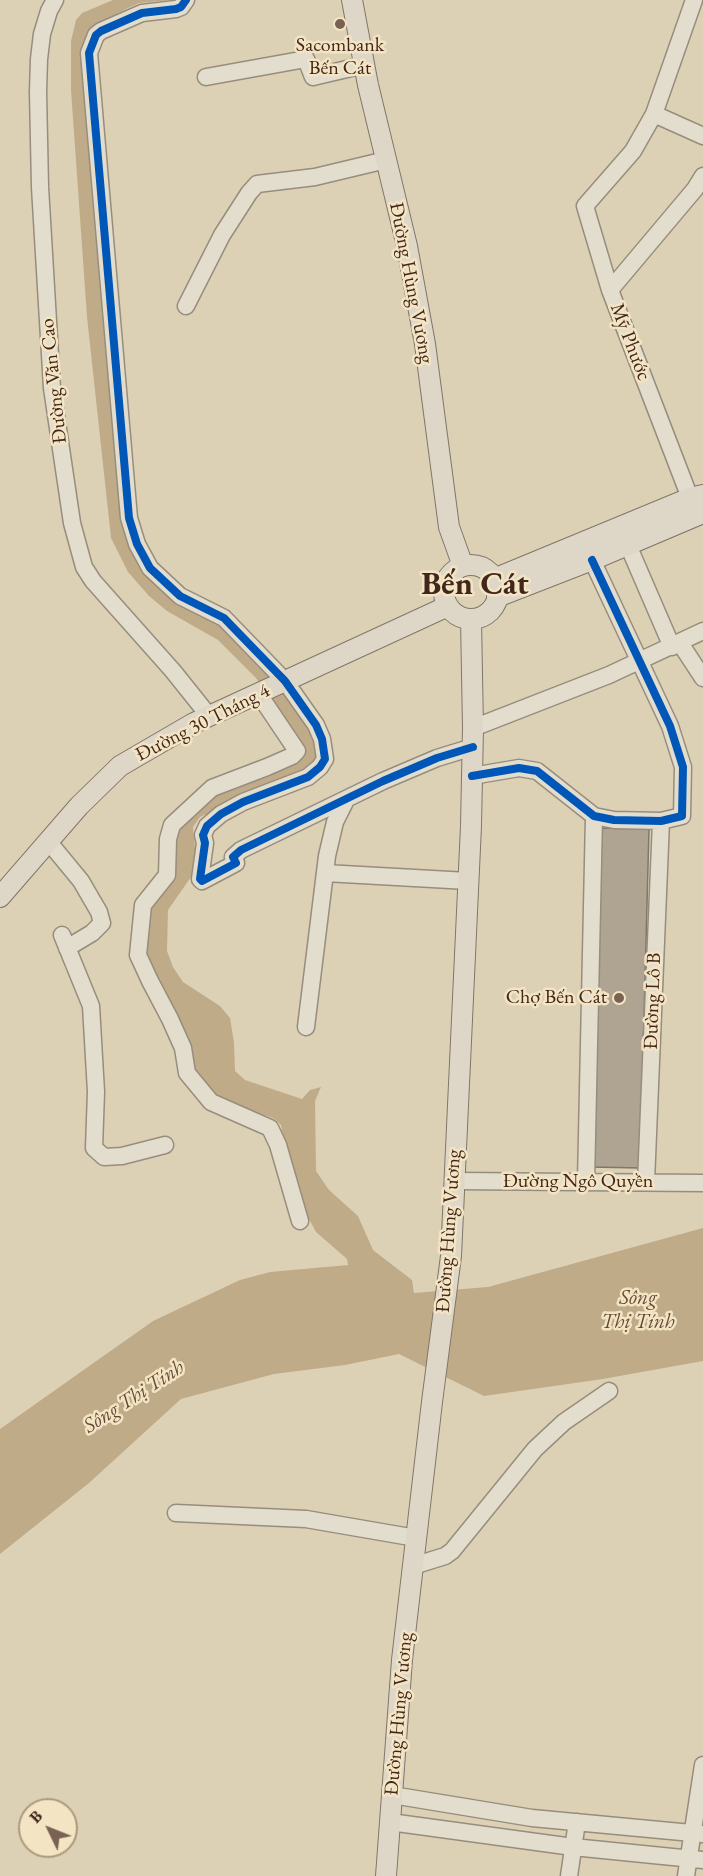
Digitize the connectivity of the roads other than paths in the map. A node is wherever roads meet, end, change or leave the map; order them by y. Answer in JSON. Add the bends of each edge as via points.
{"nodes":[{"id":1,"x":55,"y":0,"type":"edge"},
{"id":2,"x":186,"y":0,"type":"edge"},
{"id":3,"x":352,"y":0,"type":"edge"},
{"id":4,"x":694,"y":0,"type":"edge"},
{"id":5,"x":364,"y":65,"type":"junction"},
{"id":6,"x":206,"y":77,"type":"dead end"},
{"id":7,"x":654,"y":114,"type":"junction"},
{"id":8,"x":703,"y":136,"type":"edge"},
{"id":9,"x":386,"y":160,"type":"junction"},
{"id":10,"x":703,"y":176,"type":"edge"},
{"id":11,"x":610,"y":290,"type":"junction"},
{"id":12,"x":186,"y":306,"type":"dead end"},
{"id":13,"x":699,"y":499,"type":"edge"},
{"id":14,"x":703,"y":513,"type":"edge"},
{"id":15,"x":628,"y":545,"type":"junction"},
{"id":16,"x":592,"y":560,"type":"junction"},
{"id":17,"x":463,"y":566,"type":"junction"},
{"id":18,"x":533,"y":572,"type":"junction"},
{"id":19,"x":496,"y":588,"type":"junction"},
{"id":20,"x":448,"y":606,"type":"junction"},
{"id":21,"x":471,"y":619,"type":"junction"},
{"id":22,"x":703,"y":632,"type":"edge"},
{"id":23,"x":676,"y":645,"type":"junction"},
{"id":24,"x":639,"y":662,"type":"junction"},
{"id":25,"x":703,"y":678,"type":"edge"},
{"id":26,"x":284,"y":681,"type":"junction"},
{"id":27,"x":260,"y":692,"type":"junction"},
{"id":28,"x":209,"y":716,"type":"junction"},
{"id":29,"x":473,"y":738,"type":"junction"},
{"id":30,"x":472,"y":776,"type":"junction"},
{"id":31,"x":346,"y":800,"type":"junction"},
{"id":32,"x":594,"y":816,"type":"junction"},
{"id":33,"x":661,"y":821,"type":"junction"},
{"id":34,"x":48,"y":841,"type":"junction"},
{"id":35,"x":325,"y":873,"type":"junction"},
{"id":36,"x":468,"y":881,"type":"junction"},
{"id":37,"x":0,"y":897,"type":"edge"},
{"id":38,"x":306,"y":1027,"type":"dead end"},
{"id":39,"x":165,"y":1145,"type":"dead end"},
{"id":40,"x":454,"y":1181,"type":"junction"},
{"id":41,"x":586,"y":1181,"type":"junction"},
{"id":42,"x":646,"y":1182,"type":"junction"},
{"id":43,"x":703,"y":1183,"type":"edge"},
{"id":44,"x":300,"y":1221,"type":"dead end"},
{"id":45,"x":609,"y":1391,"type":"dead end"},
{"id":46,"x":176,"y":1514,"type":"dead end"},
{"id":47,"x":416,"y":1538,"type":"junction"},
{"id":48,"x":413,"y":1566,"type":"junction"},
{"id":49,"x":703,"y":1765,"type":"edge"},
{"id":50,"x":392,"y":1795,"type":"junction"},
{"id":51,"x":390,"y":1822,"type":"junction"},
{"id":52,"x":577,"y":1822,"type":"junction"},
{"id":53,"x":698,"y":1834,"type":"edge"},
{"id":54,"x":573,"y":1847,"type":"junction"},
{"id":55,"x":696,"y":1859,"type":"edge"},
{"id":56,"x":386,"y":1876,"type":"edge"},
{"id":57,"x":569,"y":1876,"type":"edge"},
{"id":58,"x":686,"y":1876,"type":"edge"}],
"edges":[{"from":1,"to":28,"type":"street","name":"Đường Văn Cao","via":[[40,50],[40,187],[52,388],[72,523],[84,567],[93,582]]},
{"from":2,"to":26,"type":"street","via":[[182,7],[142,13],[101,31],[89,53],[129,518],[150,568],[180,596],[224,618]]},
{"from":3,"to":5,"type":"main road","name":"Đường Hùng Vương"},
{"from":4,"to":7,"type":"street"},
{"from":5,"to":6,"type":"street","via":[[313,77],[306,59]]},
{"from":5,"to":9,"type":"main road","name":"Đường Hùng Vương"},
{"from":7,"to":8,"type":"street"},
{"from":7,"to":11,"type":"street","via":[[633,151],[585,206]]},
{"from":9,"to":12,"type":"street","via":[[315,177],[257,184],[222,236]]},
{"from":9,"to":17,"type":"main road","name":"Đường Hùng Vương","via":[[425,344],[449,526]]},
{"from":10,"to":11,"type":"street","name":"Mỹ Phước"},
{"from":11,"to":13,"type":"street","name":"Mỹ Phước"},
{"from":13,"to":18,"type":"main road"},
{"from":14,"to":15,"type":"main road"},
{"from":15,"to":16,"type":"main road"},
{"from":15,"to":23,"type":"street"},
{"from":16,"to":18,"type":"main road"},
{"from":16,"to":24,"type":"street"},
{"from":17,"to":19,"type":"main road","via":[[481,567]]},
{"from":17,"to":20,"type":"main road","via":[[445,582],[444,599]]},
{"from":18,"to":19,"type":"main road"},
{"from":19,"to":21,"type":"main road","via":[[494,605],[488,613]]},
{"from":20,"to":21,"type":"main road","via":[[462,618]]},
{"from":20,"to":26,"type":"main road","name":"Đường 30 Tháng 4"},
{"from":21,"to":29,"type":"main road","name":"Đường Hùng Vương"},
{"from":22,"to":23,"type":"street"},
{"from":23,"to":24,"type":"street"},
{"from":23,"to":25,"type":"street"},
{"from":24,"to":29,"type":"street"},
{"from":24,"to":33,"type":"street","via":[[670,726],[683,767],[682,816]]},
{"from":26,"to":27,"type":"main road","name":"Đường 30 Tháng 4"},
{"from":26,"to":31,"type":"street","via":[[316,725],[325,759],[308,777],[243,802],[207,825],[200,879],[236,863],[233,857],[242,850]]},
{"from":27,"to":28,"type":"main road","name":"Đường 30 Tháng 4"},
{"from":27,"to":44,"type":"street","via":[[297,751],[212,788],[172,825],[166,875],[142,905],[138,956],[171,1019],[183,1048],[187,1073],[211,1102],[270,1128]]},
{"from":28,"to":34,"type":"main road","name":"Đường 30 Tháng 4","via":[[120,766]]},
{"from":29,"to":30,"type":"main road","name":"Đường Hùng Vương"},
{"from":29,"to":31,"type":"street"},
{"from":30,"to":32,"type":"street","via":[[519,768],[537,771]]},
{"from":30,"to":36,"type":"main road","name":"Đường Hùng Vương"},
{"from":31,"to":35,"type":"street","via":[[335,822]]},
{"from":32,"to":33,"type":"street"},
{"from":32,"to":41,"type":"street"},
{"from":33,"to":42,"type":"street","name":"Đường Lô B"},
{"from":34,"to":37,"type":"main road","name":"Đường 30 Tháng 4"},
{"from":34,"to":39,"type":"street","via":[[81,881],[102,922],[92,933],[64,942],[91,1006],[96,1092],[94,1148],[104,1157]]},
{"from":35,"to":36,"type":"street"},
{"from":35,"to":38,"type":"street"},
{"from":36,"to":40,"type":"main road","name":"Đường Hùng Vương"},
{"from":40,"to":41,"type":"street","name":"Đường Ngô Quyền"},
{"from":40,"to":47,"type":"main road","name":"Đường Hùng Vương","via":[[451,1256]]},
{"from":41,"to":42,"type":"street","name":"Đường Ngô Quyền"},
{"from":42,"to":43,"type":"street","name":"Đường Ngô Quyền"},
{"from":45,"to":48,"type":"street","via":[[564,1422],[535,1449],[452,1551]]},
{"from":46,"to":47,"type":"street","via":[[306,1519]]},
{"from":47,"to":48,"type":"main road","name":"Đường Hùng Vương"},
{"from":48,"to":50,"type":"main road","name":"Đường Hùng Vương"},
{"from":49,"to":53,"type":"street"},
{"from":50,"to":51,"type":"main road","name":"Đường Hùng Vương"},
{"from":50,"to":52,"type":"street"},
{"from":51,"to":54,"type":"street"},
{"from":51,"to":56,"type":"main road","name":"Đường Hùng Vương"},
{"from":52,"to":53,"type":"street"},
{"from":52,"to":54,"type":"street"},
{"from":53,"to":55,"type":"street"},
{"from":54,"to":55,"type":"street"},
{"from":54,"to":57,"type":"street"},
{"from":55,"to":58,"type":"street"}]}
